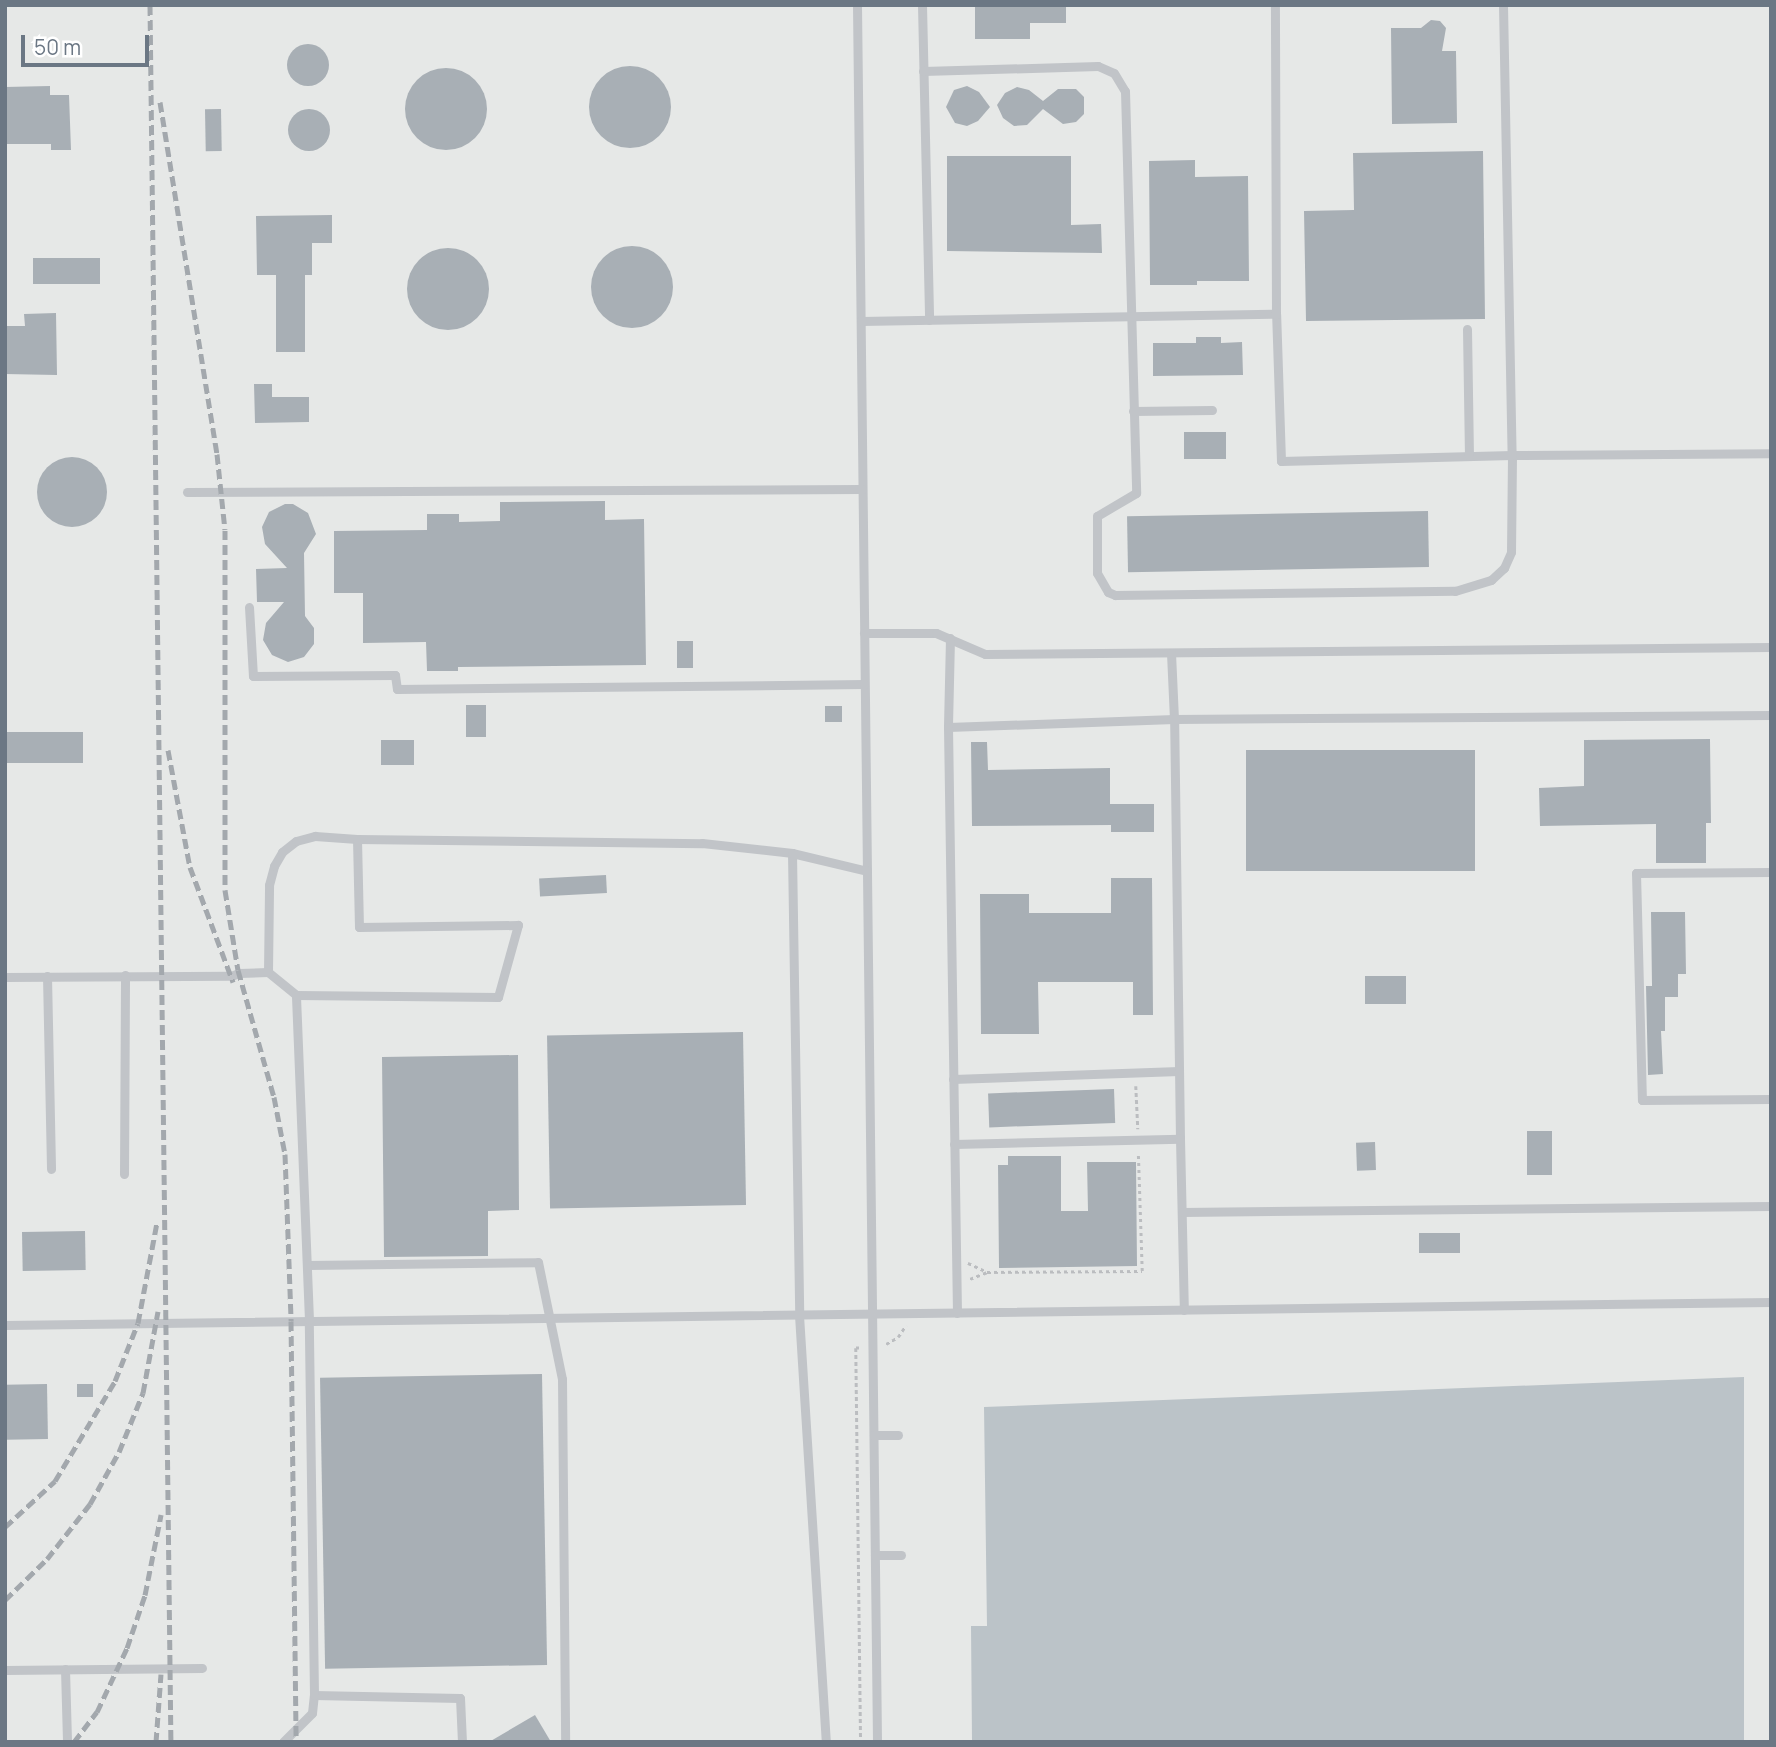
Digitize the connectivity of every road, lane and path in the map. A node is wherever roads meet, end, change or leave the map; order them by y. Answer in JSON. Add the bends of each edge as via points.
{"nodes":[{"id":1,"x":858,"y":5,"type":"edge"},
{"id":2,"x":922,"y":5,"type":"edge"},
{"id":3,"x":1275,"y":5,"type":"edge"},
{"id":4,"x":1503,"y":5,"type":"edge"},
{"id":5,"x":923,"y":71,"type":"junction"},
{"id":6,"x":1276,"y":314,"type":"junction"},
{"id":7,"x":1130,"y":317,"type":"junction"},
{"id":8,"x":929,"y":320,"type":"junction"},
{"id":9,"x":861,"y":321,"type":"junction"},
{"id":10,"x":1467,"y":329,"type":"dead end"},
{"id":11,"x":1212,"y":410,"type":"dead end"},
{"id":12,"x":1133,"y":411,"type":"junction"},
{"id":13,"x":1771,"y":453,"type":"edge"},
{"id":14,"x":1512,"y":455,"type":"junction"},
{"id":15,"x":1469,"y":456,"type":"junction"},
{"id":16,"x":862,"y":489,"type":"junction"},
{"id":17,"x":187,"y":492,"type":"dead end"},
{"id":18,"x":249,"y":607,"type":"dead end"},
{"id":19,"x":864,"y":633,"type":"junction"},
{"id":20,"x":950,"y":638,"type":"junction"},
{"id":21,"x":1771,"y":647,"type":"edge"},
{"id":22,"x":1171,"y":653,"type":"junction"},
{"id":23,"x":864,"y":684,"type":"junction"},
{"id":24,"x":1771,"y":715,"type":"edge"},
{"id":25,"x":1174,"y":719,"type":"junction"},
{"id":26,"x":948,"y":727,"type":"junction"},
{"id":27,"x":357,"y":839,"type":"junction"},
{"id":28,"x":792,"y":853,"type":"junction"},
{"id":29,"x":867,"y":871,"type":"junction"},
{"id":30,"x":1771,"y":873,"type":"edge"},
{"id":31,"x":268,"y":972,"type":"junction"},
{"id":32,"x":125,"y":975,"type":"junction"},
{"id":33,"x":47,"y":976,"type":"junction"},
{"id":34,"x":5,"y":977,"type":"edge"},
{"id":35,"x":296,"y":995,"type":"junction"},
{"id":36,"x":1179,"y":1071,"type":"junction"},
{"id":37,"x":1136,"y":1073,"type":"junction"},
{"id":38,"x":953,"y":1079,"type":"junction"},
{"id":39,"x":1771,"y":1099,"type":"edge"},
{"id":40,"x":1138,"y":1139,"type":"junction"},
{"id":41,"x":1180,"y":1139,"type":"junction"},
{"id":42,"x":954,"y":1144,"type":"junction"},
{"id":43,"x":51,"y":1169,"type":"dead end"},
{"id":44,"x":124,"y":1174,"type":"dead end"},
{"id":45,"x":1771,"y":1206,"type":"edge"},
{"id":46,"x":1182,"y":1212,"type":"junction"},
{"id":47,"x":957,"y":1258,"type":"junction"},
{"id":48,"x":307,"y":1265,"type":"junction"},
{"id":49,"x":987,"y":1272,"type":"junction"},
{"id":50,"x":957,"y":1285,"type":"junction"},
{"id":51,"x":1771,"y":1302,"type":"edge"},
{"id":52,"x":1184,"y":1310,"type":"junction"},
{"id":53,"x":957,"y":1313,"type":"junction"},
{"id":54,"x":908,"y":1314,"type":"junction"},
{"id":55,"x":799,"y":1315,"type":"junction"},
{"id":56,"x":872,"y":1315,"type":"junction"},
{"id":57,"x":548,"y":1318,"type":"junction"},
{"id":58,"x":309,"y":1320,"type":"junction"},
{"id":59,"x":5,"y":1325,"type":"edge"},
{"id":60,"x":873,"y":1347,"type":"junction"},
{"id":61,"x":874,"y":1435,"type":"junction"},
{"id":62,"x":898,"y":1435,"type":"dead end"},
{"id":63,"x":875,"y":1555,"type":"junction"},
{"id":64,"x":901,"y":1555,"type":"dead end"},
{"id":65,"x":202,"y":1668,"type":"dead end"},
{"id":66,"x":65,"y":1669,"type":"junction"},
{"id":67,"x":5,"y":1670,"type":"edge"},
{"id":68,"x":314,"y":1695,"type":"junction"},
{"id":69,"x":67,"y":1742,"type":"edge"},
{"id":70,"x":283,"y":1742,"type":"edge"},
{"id":71,"x":461,"y":1742,"type":"edge"},
{"id":72,"x":565,"y":1742,"type":"edge"},
{"id":73,"x":825,"y":1742,"type":"edge"},
{"id":74,"x":861,"y":1742,"type":"edge"},
{"id":75,"x":877,"y":1742,"type":"edge"}],
"edges":[{"from":1,"to":9,"type":"lane"},
{"from":2,"to":5,"type":"lane"},
{"from":3,"to":6,"type":"lane"},
{"from":4,"to":14,"type":"lane"},
{"from":5,"to":7,"type":"lane","via":[[1098,66],[1122,81]]},
{"from":5,"to":8,"type":"lane"},
{"from":6,"to":7,"type":"lane"},
{"from":6,"to":15,"type":"lane","via":[[1281,461]]},
{"from":7,"to":8,"type":"lane"},
{"from":7,"to":12,"type":"lane"},
{"from":8,"to":9,"type":"lane"},
{"from":9,"to":16,"type":"lane"},
{"from":10,"to":15,"type":"lane"},
{"from":11,"to":12,"type":"lane"},
{"from":12,"to":14,"type":"lane","via":[[1136,493],[1097,516],[1097,573],[1102,585],[1115,595],[1472,588],[1491,580],[1504,568],[1511,552]]},
{"from":13,"to":14,"type":"lane"},
{"from":14,"to":15,"type":"lane"},
{"from":16,"to":17,"type":"lane"},
{"from":16,"to":19,"type":"lane"},
{"from":18,"to":23,"type":"lane","via":[[253,676],[395,675],[397,689]]},
{"from":19,"to":20,"type":"lane","via":[[936,632]]},
{"from":19,"to":23,"type":"lane"},
{"from":20,"to":22,"type":"lane","via":[[985,654]]},
{"from":20,"to":26,"type":"lane"},
{"from":21,"to":22,"type":"lane"},
{"from":22,"to":25,"type":"lane"},
{"from":23,"to":29,"type":"lane"},
{"from":24,"to":25,"type":"lane"},
{"from":25,"to":26,"type":"lane"},
{"from":25,"to":36,"type":"lane"},
{"from":26,"to":38,"type":"lane"},
{"from":27,"to":28,"type":"lane","via":[[702,843]]},
{"from":27,"to":31,"type":"lane","via":[[316,836],[296,841],[282,852],[269,884]]},
{"from":27,"to":35,"type":"lane","via":[[359,927],[518,925],[498,997]]},
{"from":28,"to":29,"type":"lane"},
{"from":28,"to":55,"type":"lane"},
{"from":29,"to":56,"type":"lane"},
{"from":30,"to":39,"type":"lane","via":[[1636,873],[1642,1100]]},
{"from":31,"to":32,"type":"lane"},
{"from":31,"to":35,"type":"lane"},
{"from":32,"to":33,"type":"lane"},
{"from":32,"to":44,"type":"lane"},
{"from":33,"to":34,"type":"lane"},
{"from":33,"to":43,"type":"lane"},
{"from":35,"to":48,"type":"lane"},
{"from":36,"to":37,"type":"lane"},
{"from":36,"to":41,"type":"lane"},
{"from":37,"to":38,"type":"lane"},
{"from":37,"to":40,"type":"path"},
{"from":38,"to":42,"type":"lane"},
{"from":40,"to":41,"type":"lane"},
{"from":40,"to":42,"type":"lane"},
{"from":40,"to":49,"type":"path","via":[[1142,1271]]},
{"from":41,"to":46,"type":"lane"},
{"from":42,"to":47,"type":"lane"},
{"from":45,"to":46,"type":"lane"},
{"from":46,"to":52,"type":"lane"},
{"from":47,"to":49,"type":"path"},
{"from":47,"to":50,"type":"lane"},
{"from":48,"to":57,"type":"lane","via":[[538,1262]]},
{"from":48,"to":58,"type":"lane"},
{"from":49,"to":50,"type":"path"},
{"from":50,"to":53,"type":"lane"},
{"from":51,"to":52,"type":"lane"},
{"from":52,"to":53,"type":"lane"},
{"from":53,"to":54,"type":"lane"},
{"from":54,"to":56,"type":"lane"},
{"from":54,"to":60,"type":"path","via":[[898,1337]]},
{"from":55,"to":56,"type":"lane"},
{"from":55,"to":57,"type":"lane"},
{"from":55,"to":73,"type":"lane"},
{"from":56,"to":60,"type":"lane"},
{"from":57,"to":58,"type":"lane"},
{"from":57,"to":72,"type":"lane","via":[[562,1379]]},
{"from":58,"to":59,"type":"lane"},
{"from":58,"to":68,"type":"lane"},
{"from":60,"to":61,"type":"lane"},
{"from":60,"to":74,"type":"path","via":[[856,1348]]},
{"from":61,"to":62,"type":"lane"},
{"from":61,"to":63,"type":"lane"},
{"from":63,"to":64,"type":"lane"},
{"from":63,"to":75,"type":"lane"},
{"from":65,"to":66,"type":"lane"},
{"from":66,"to":67,"type":"lane"},
{"from":66,"to":69,"type":"lane"},
{"from":68,"to":70,"type":"lane","via":[[312,1713]]},
{"from":68,"to":71,"type":"lane","via":[[460,1698]]}]}
